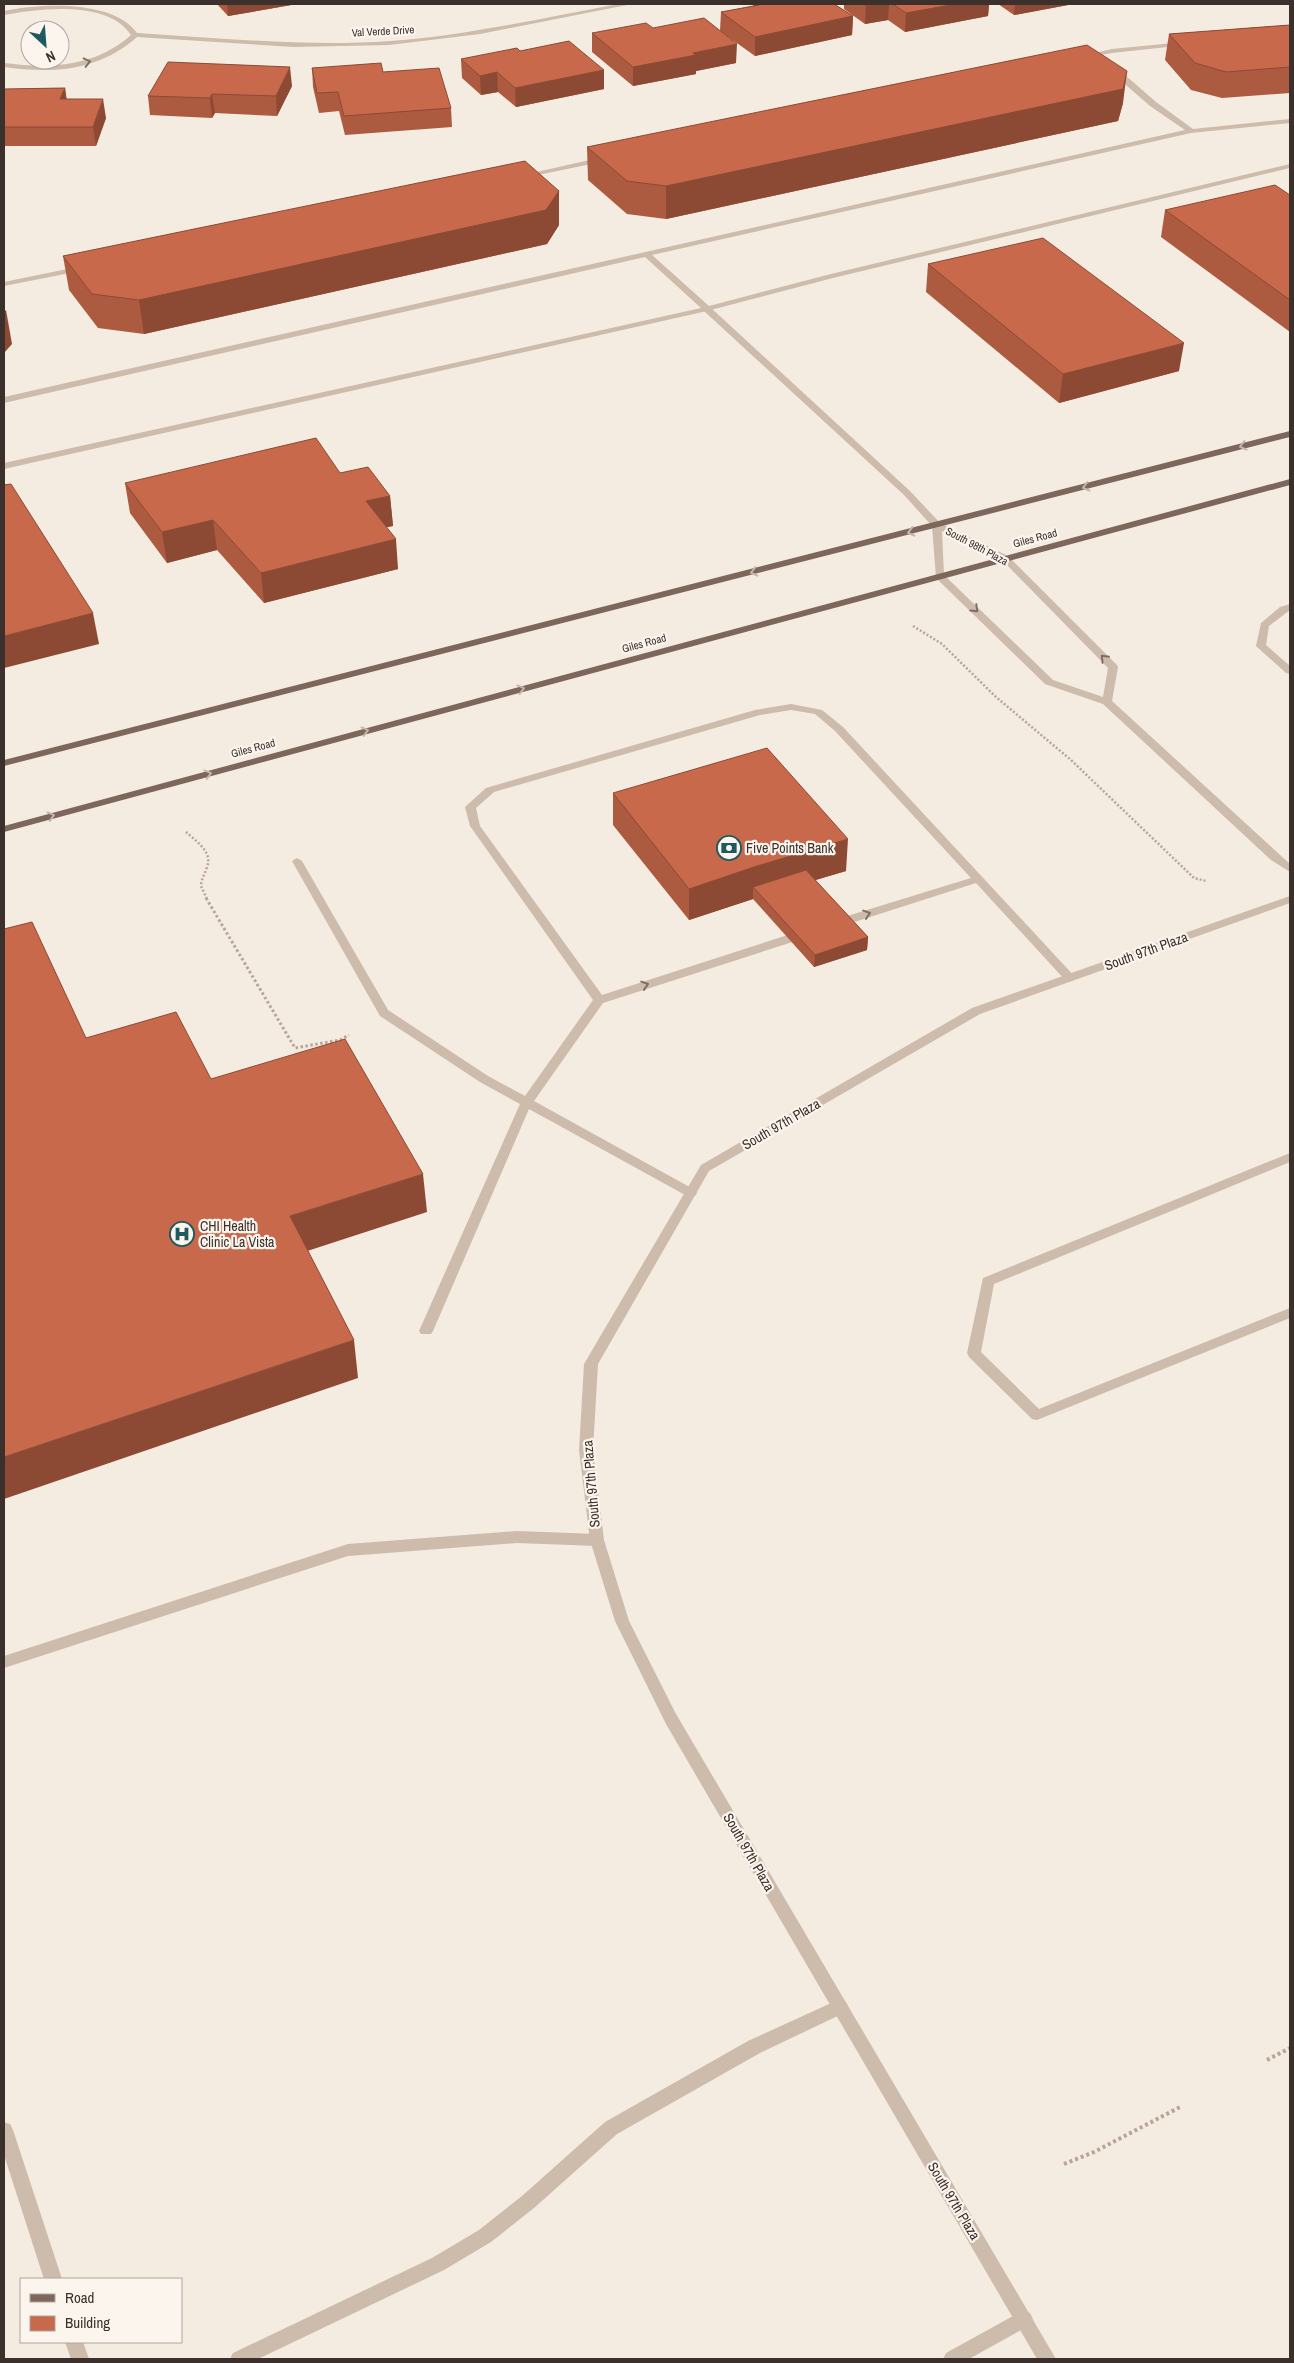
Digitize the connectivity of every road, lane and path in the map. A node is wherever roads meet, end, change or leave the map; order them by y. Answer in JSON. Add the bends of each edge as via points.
{"nodes":[{"id":1,"x":77,"y":4,"type":"edge"},
{"id":2,"x":629,"y":4,"type":"edge"},
{"id":3,"x":4,"y":13,"type":"edge"},
{"id":4,"x":135,"y":35,"type":"junction"},
{"id":5,"x":1196,"y":43,"type":"edge"},
{"id":6,"x":1095,"y":54,"type":"junction"},
{"id":7,"x":1075,"y":58,"type":"edge"},
{"id":8,"x":1102,"y":60,"type":"edge"},
{"id":9,"x":4,"y":65,"type":"edge"},
{"id":10,"x":1109,"y":67,"type":"edge"},
{"id":11,"x":1290,"y":121,"type":"edge"},
{"id":12,"x":1191,"y":130,"type":"junction"},
{"id":13,"x":609,"y":158,"type":"edge"},
{"id":14,"x":1290,"y":166,"type":"edge"},
{"id":15,"x":511,"y":178,"type":"edge"},
{"id":16,"x":647,"y":254,"type":"junction"},
{"id":17,"x":92,"y":266,"type":"edge"},
{"id":18,"x":4,"y":284,"type":"edge"},
{"id":19,"x":707,"y":309,"type":"junction"},
{"id":20,"x":4,"y":400,"type":"edge"},
{"id":21,"x":1290,"y":434,"type":"edge"},
{"id":22,"x":4,"y":466,"type":"edge"},
{"id":23,"x":1290,"y":482,"type":"edge"},
{"id":24,"x":938,"y":525,"type":"junction"},
{"id":25,"x":1005,"y":558,"type":"junction"},
{"id":26,"x":939,"y":576,"type":"junction"},
{"id":27,"x":1290,"y":607,"type":"edge"},
{"id":28,"x":910,"y":625,"type":"dead end"},
{"id":29,"x":1290,"y":671,"type":"edge"},
{"id":30,"x":1107,"y":702,"type":"junction"},
{"id":31,"x":4,"y":763,"type":"edge"},
{"id":32,"x":4,"y":829,"type":"edge"},
{"id":33,"x":186,"y":832,"type":"dead end"},
{"id":34,"x":297,"y":861,"type":"dead end"},
{"id":35,"x":1290,"y":869,"type":"edge"},
{"id":36,"x":978,"y":879,"type":"junction"},
{"id":37,"x":1206,"y":881,"type":"dead end"},
{"id":38,"x":1290,"y":899,"type":"edge"},
{"id":39,"x":1070,"y":978,"type":"junction"},
{"id":40,"x":599,"y":1000,"type":"junction"},
{"id":41,"x":388,"y":1016,"type":"junction"},
{"id":42,"x":526,"y":1103,"type":"junction"},
{"id":43,"x":1290,"y":1157,"type":"edge"},
{"id":44,"x":691,"y":1193,"type":"junction"},
{"id":45,"x":1290,"y":1313,"type":"edge"},
{"id":46,"x":426,"y":1331,"type":"dead end"},
{"id":47,"x":597,"y":1540,"type":"junction"},
{"id":48,"x":4,"y":1662,"type":"edge"},
{"id":49,"x":840,"y":2007,"type":"junction"},
{"id":50,"x":1290,"y":2048,"type":"edge"},
{"id":51,"x":1267,"y":2060,"type":"dead end"},
{"id":52,"x":1182,"y":2106,"type":"dead end"},
{"id":53,"x":4,"y":2130,"type":"edge"},
{"id":54,"x":1064,"y":2164,"type":"dead end"},
{"id":55,"x":53,"y":2278,"type":"edge"},
{"id":56,"x":1024,"y":2319,"type":"junction"},
{"id":57,"x":74,"y":2343,"type":"edge"},
{"id":58,"x":80,"y":2359,"type":"edge"},
{"id":59,"x":239,"y":2359,"type":"edge"},
{"id":60,"x":952,"y":2359,"type":"edge"},
{"id":61,"x":1047,"y":2359,"type":"edge"}],
"edges":[{"from":1,"to":3,"type":"street","via":[[49,4]]},
{"from":1,"to":4,"type":"street","via":[[109,10],[125,17],[134,27]]},
{"from":2,"to":4,"type":"street","name":"Val Verde Drive","via":[[464,34],[389,43],[314,44]]},
{"from":9,"to":4,"type":"street","one_way":true,"via":[[51,68],[95,60],[115,53]]},
{"from":5,"to":6,"type":"street"},
{"from":6,"to":7,"type":"street"},
{"from":6,"to":8,"type":"street"},
{"from":10,"to":12,"type":"street","via":[[1153,104]]},
{"from":11,"to":12,"type":"street"},
{"from":12,"to":16,"type":"street"},
{"from":13,"to":15,"type":"street"},
{"from":14,"to":19,"type":"street","via":[[831,276]]},
{"from":16,"to":19,"type":"street"},
{"from":16,"to":20,"type":"street"},
{"from":17,"to":18,"type":"street"},
{"from":19,"to":22,"type":"street"},
{"from":19,"to":24,"type":"street"},
{"from":21,"to":24,"type":"main road","one_way":true},
{"from":23,"to":25,"type":"main road","name":"Giles Road"},
{"from":24,"to":25,"type":"street","name":"South 98th Plaza"},
{"from":24,"to":26,"type":"street","name":"South 98th Plaza"},
{"from":24,"to":31,"type":"main road","one_way":true},
{"from":25,"to":26,"type":"main road","name":"Giles Road"},
{"from":30,"to":25,"type":"street","name":"South 98th Plaza","one_way":true,"via":[[1113,667]]},
{"from":26,"to":30,"type":"street","one_way":true,"via":[[1049,682]]},
{"from":32,"to":26,"type":"main road","name":"Giles Road","one_way":true},
{"from":27,"to":29,"type":"street","via":[[1264,625],[1261,646]]},
{"from":28,"to":37,"type":"path","via":[[942,644],[996,697],[1072,760],[1194,878]]},
{"from":30,"to":35,"type":"street"},
{"from":33,"to":41,"type":"path","via":[[207,855],[208,864],[200,882],[202,891],[295,1048],[340,1040]]},
{"from":34,"to":41,"type":"street"},
{"from":36,"to":39,"type":"street"},
{"from":40,"to":36,"type":"street","one_way":true},
{"from":36,"to":40,"type":"street","via":[[839,729],[818,712],[791,707],[760,712],[490,790],[470,808],[475,826]]},
{"from":38,"to":39,"type":"street","name":"South 97th Plaza"},
{"from":39,"to":44,"type":"street","name":"South 97th Plaza","via":[[976,1011],[705,1168]]},
{"from":40,"to":42,"type":"street"},
{"from":41,"to":42,"type":"street"},
{"from":42,"to":44,"type":"street"},
{"from":42,"to":46,"type":"street"},
{"from":43,"to":45,"type":"street","via":[[988,1281],[974,1353],[1037,1415]]},
{"from":44,"to":47,"type":"street","name":"South 97th Plaza","via":[[591,1364],[586,1450]]},
{"from":47,"to":48,"type":"street","via":[[517,1537],[348,1550]]},
{"from":47,"to":49,"type":"street","name":"South 97th Plaza","via":[[622,1621],[671,1719]]},
{"from":49,"to":56,"type":"street","name":"South 97th Plaza"},
{"from":49,"to":59,"type":"street","via":[[754,2047],[611,2128],[528,2202],[477,2241],[438,2264]]},
{"from":50,"to":51,"type":"path"},
{"from":52,"to":54,"type":"path"},
{"from":53,"to":55,"type":"street"},
{"from":56,"to":60,"type":"street"},
{"from":56,"to":61,"type":"street","name":"South 97th Plaza"},
{"from":57,"to":58,"type":"street"}]}
